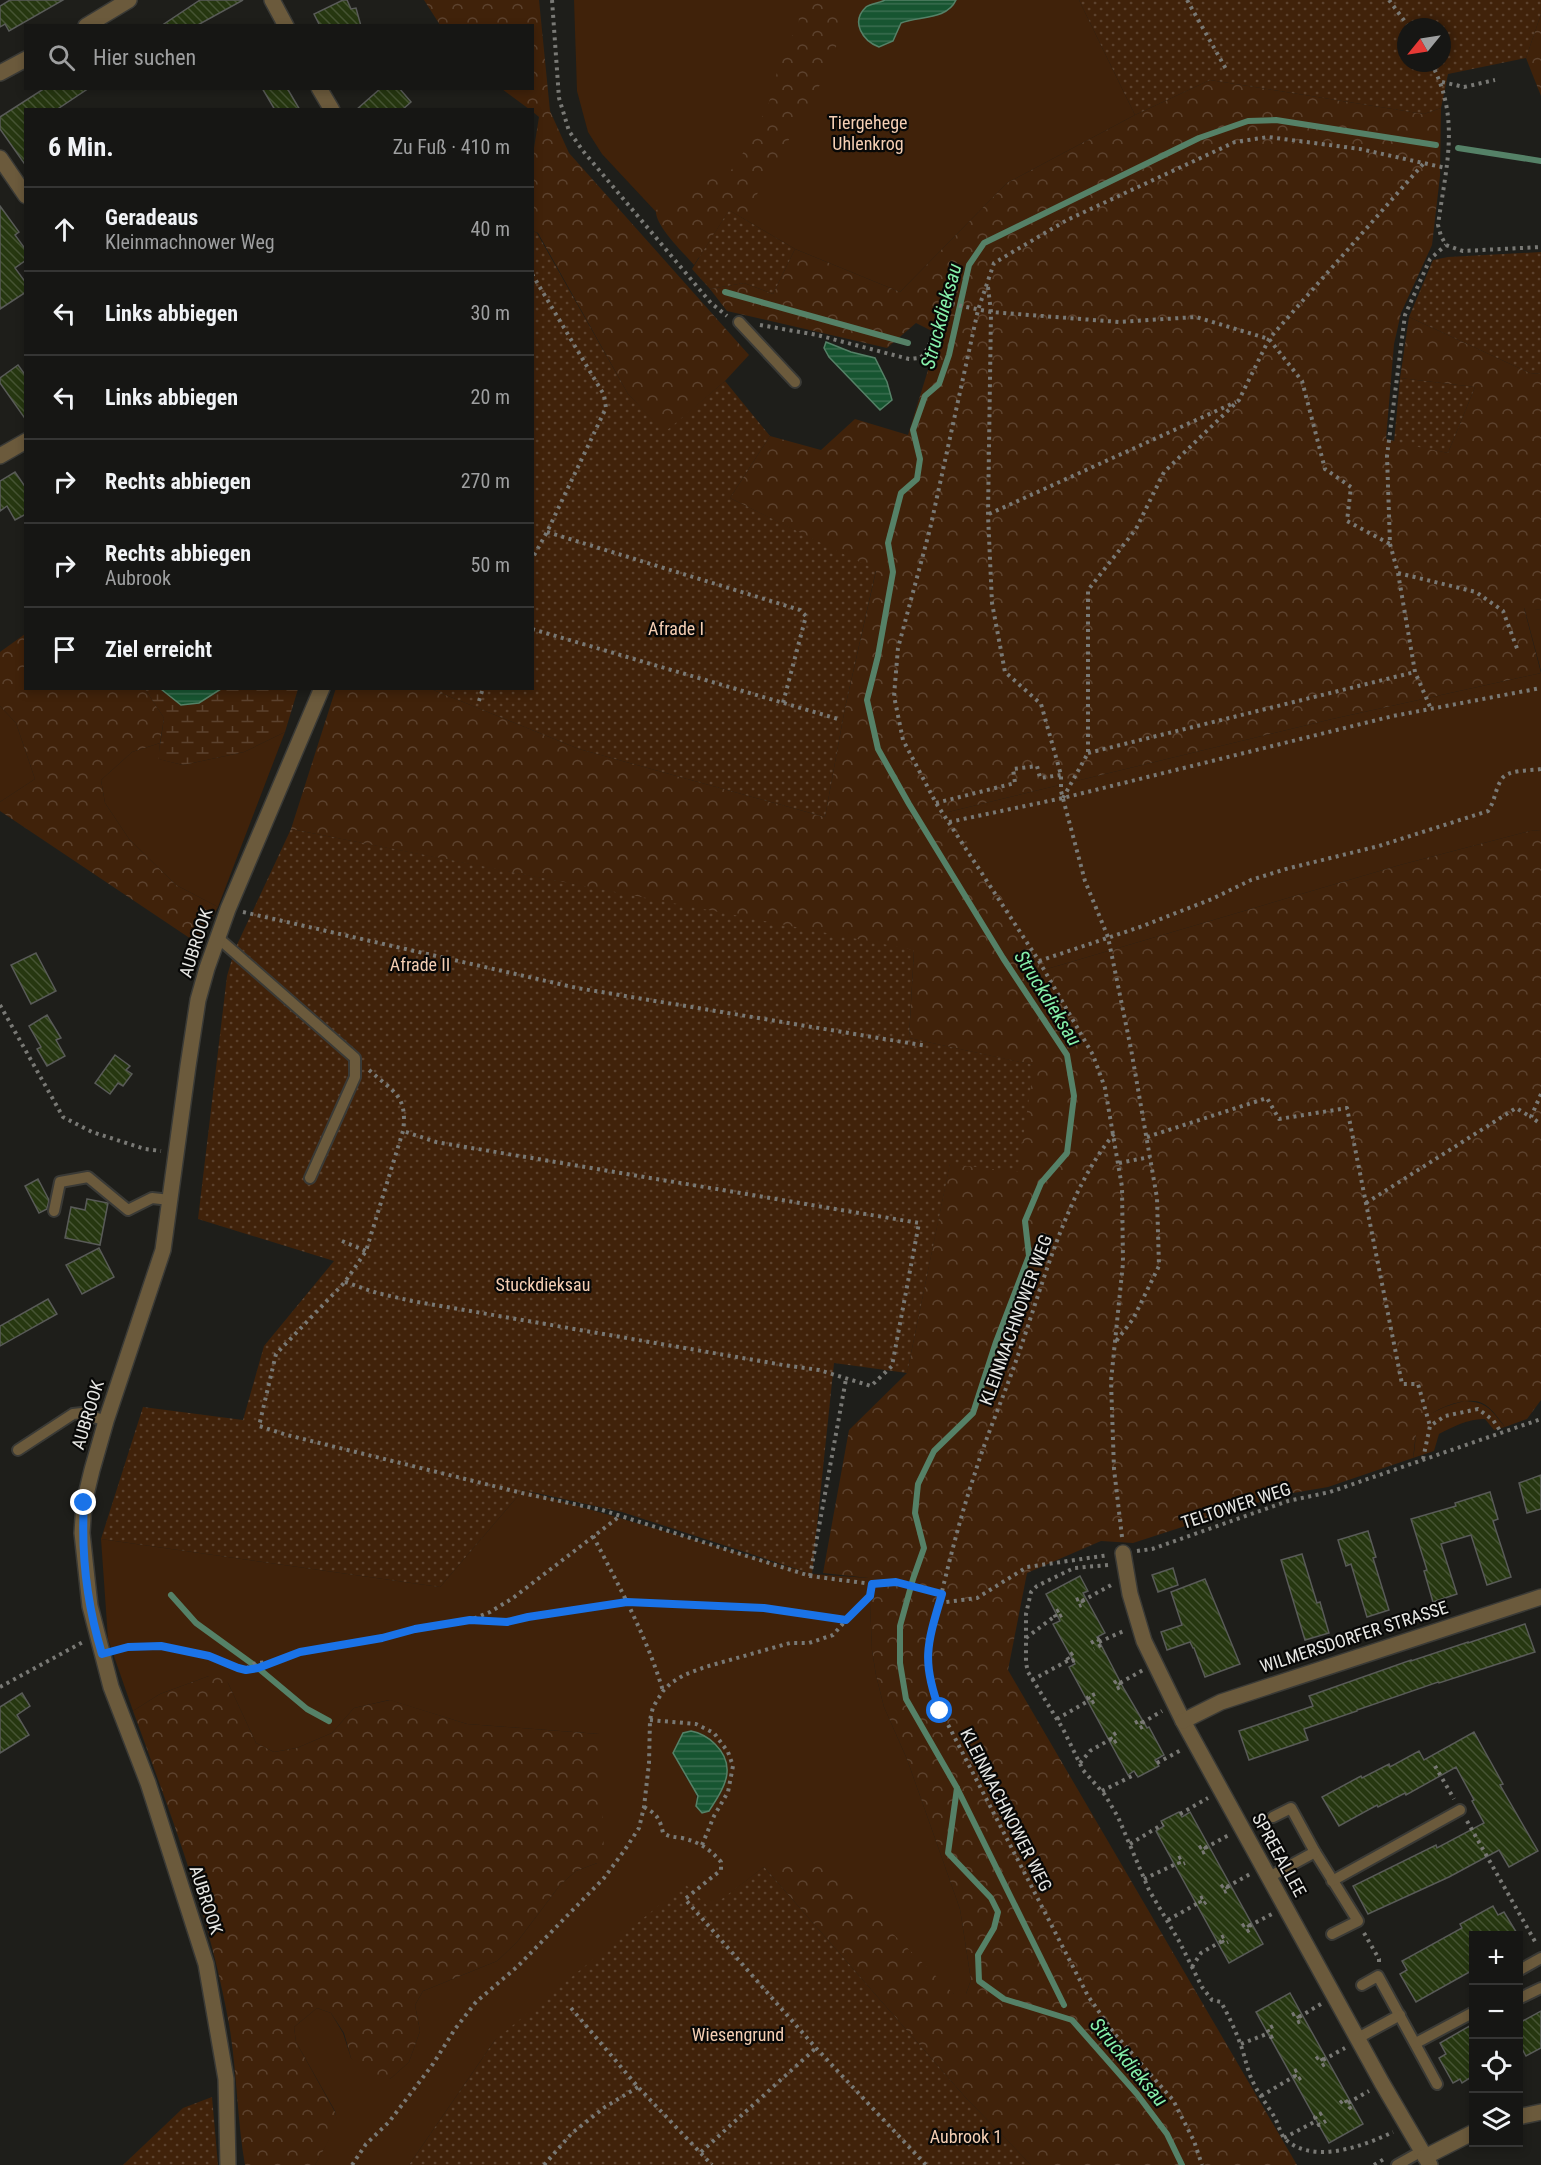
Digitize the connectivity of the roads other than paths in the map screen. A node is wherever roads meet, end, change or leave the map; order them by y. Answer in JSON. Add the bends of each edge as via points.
{"nodes":[{"id":1,"x":129,"y":0,"type":"edge"},
{"id":2,"x":272,"y":0,"type":"edge"},
{"id":3,"x":90,"y":24,"type":"edge"},
{"id":4,"x":284,"y":24,"type":"edge"},
{"id":5,"x":24,"y":60,"type":"edge"},
{"id":6,"x":0,"y":73,"type":"edge"},
{"id":7,"x":320,"y":90,"type":"edge"},
{"id":8,"x":331,"y":108,"type":"edge"},
{"id":9,"x":0,"y":158,"type":"edge"},
{"id":10,"x":24,"y":193,"type":"edge"},
{"id":11,"x":739,"y":322,"type":"road end"},
{"id":12,"x":795,"y":382,"type":"dead end"},
{"id":13,"x":24,"y":442,"type":"edge"},
{"id":14,"x":0,"y":456,"type":"edge"},
{"id":15,"x":321,"y":690,"type":"edge"},
{"id":16,"x":217,"y":937,"type":"junction"},
{"id":17,"x":310,"y":1178,"type":"dead end"},
{"id":18,"x":170,"y":1200,"type":"junction"},
{"id":19,"x":54,"y":1211,"type":"dead end"},
{"id":20,"x":106,"y":1421,"type":"junction"},
{"id":21,"x":18,"y":1450,"type":"dead end"},
{"id":22,"x":1123,"y":1553,"type":"road end"},
{"id":23,"x":1541,"y":1597,"type":"edge"},
{"id":24,"x":1183,"y":1721,"type":"junction"},
{"id":25,"x":1460,"y":1810,"type":"dead end"},
{"id":26,"x":1273,"y":1817,"type":"dead end"},
{"id":27,"x":1315,"y":1852,"type":"junction"},
{"id":28,"x":1266,"y":1872,"type":"junction"},
{"id":29,"x":1332,"y":1881,"type":"junction"},
{"id":30,"x":1332,"y":1934,"type":"dead end"},
{"id":31,"x":1541,"y":1958,"type":"edge"},
{"id":32,"x":1523,"y":1968,"type":"edge"},
{"id":33,"x":1362,"y":1985,"type":"dead end"},
{"id":34,"x":1541,"y":1988,"type":"edge"},
{"id":35,"x":1523,"y":1997,"type":"edge"},
{"id":36,"x":1469,"y":2014,"type":"edge"},
{"id":37,"x":1400,"y":2015,"type":"junction"},
{"id":38,"x":1358,"y":2040,"type":"junction"},
{"id":39,"x":1416,"y":2043,"type":"junction"},
{"id":40,"x":1437,"y":2084,"type":"dead end"},
{"id":41,"x":1541,"y":2112,"type":"edge"},
{"id":42,"x":1523,"y":2116,"type":"edge"},
{"id":43,"x":1469,"y":2134,"type":"edge"},
{"id":44,"x":1426,"y":2158,"type":"edge"},
{"id":45,"x":228,"y":2165,"type":"edge"},
{"id":46,"x":1397,"y":2165,"type":"edge"}],
"edges":[{"from":1,"to":3,"type":"street"},
{"from":2,"to":4,"type":"street"},
{"from":5,"to":6,"type":"street"},
{"from":7,"to":8,"type":"street"},
{"from":9,"to":10,"type":"street"},
{"from":11,"to":12,"type":"lane"},
{"from":13,"to":14,"type":"street"},
{"from":15,"to":16,"type":"street","name":"AUBROOK"},
{"from":16,"to":17,"type":"lane","via":[[355,1058],[355,1077]]},
{"from":16,"to":18,"type":"street","name":"AUBROOK","via":[[198,1000]]},
{"from":18,"to":19,"type":"lane","via":[[152,1198],[128,1210],[88,1177],[60,1182]]},
{"from":18,"to":20,"type":"street","name":"AUBROOK","via":[[160,1263]]},
{"from":20,"to":21,"type":"lane","via":[[73,1414]]},
{"from":20,"to":45,"type":"street","name":"AUBROOK","via":[[84,1503],[82,1533],[90,1606],[111,1687],[148,1783],[206,1964],[226,2079]]},
{"from":22,"to":24,"type":"street","name":"SPREEALLEE","via":[[1144,1641]]},
{"from":23,"to":24,"type":"street","name":"WILMERSDORFER STRASSE","via":[[1221,1702]]},
{"from":24,"to":28,"type":"street","name":"SPREEALLEE"},
{"from":25,"to":29,"type":"lane"},
{"from":26,"to":27,"type":"lane","via":[[1291,1808]]},
{"from":27,"to":28,"type":"lane"},
{"from":27,"to":29,"type":"lane"},
{"from":28,"to":38,"type":"street","name":"SPREEALLEE"},
{"from":29,"to":30,"type":"lane","via":[[1358,1922]]},
{"from":31,"to":32,"type":"lane"},
{"from":33,"to":37,"type":"lane","via":[[1378,1976]]},
{"from":34,"to":35,"type":"lane"},
{"from":36,"to":39,"type":"lane"},
{"from":37,"to":38,"type":"lane"},
{"from":37,"to":39,"type":"lane"},
{"from":38,"to":44,"type":"street","name":"SPREEALLEE"},
{"from":39,"to":40,"type":"lane"},
{"from":41,"to":42,"type":"street"},
{"from":43,"to":44,"type":"street"},
{"from":44,"to":46,"type":"lane"}]}
